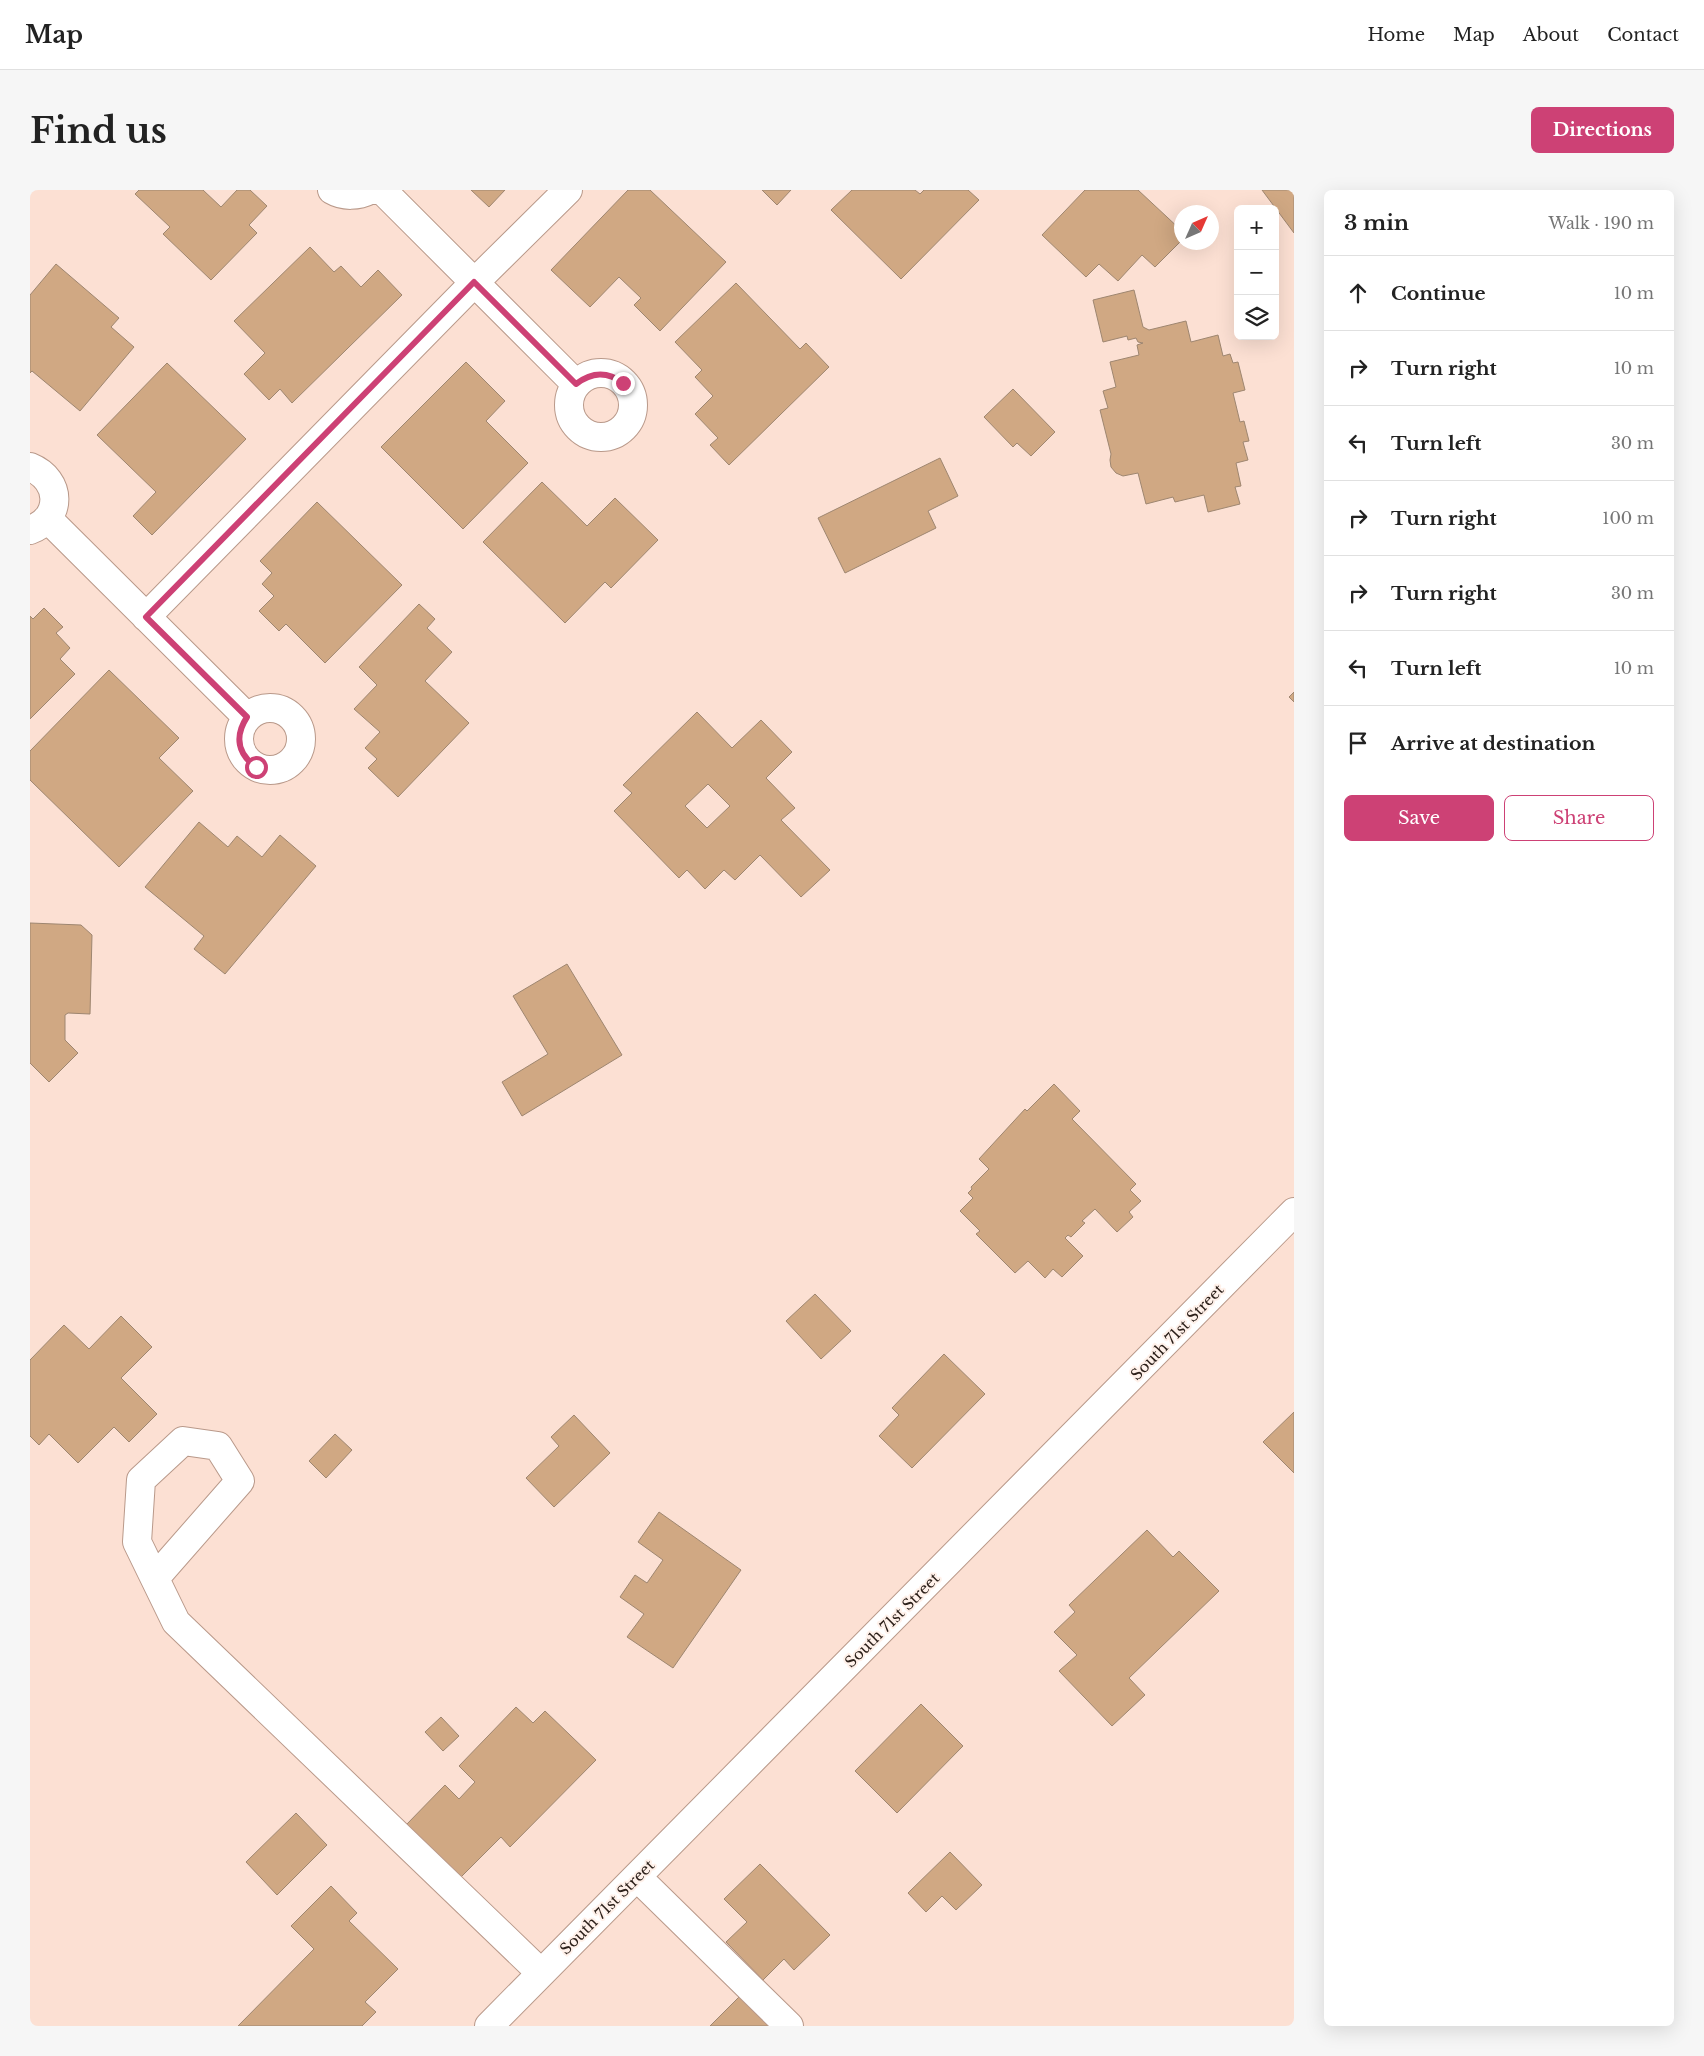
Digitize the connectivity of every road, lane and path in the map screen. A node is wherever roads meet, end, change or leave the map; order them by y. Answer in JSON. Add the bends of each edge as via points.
{"nodes":[{"id":1,"x":332,"y":190,"type":"edge"},
{"id":2,"x":370,"y":190,"type":"edge"},
{"id":3,"x":382,"y":190,"type":"edge"},
{"id":4,"x":568,"y":190,"type":"edge"},
{"id":5,"x":474,"y":282,"type":"junction"},
{"id":6,"x":576,"y":384,"type":"dead end"},
{"id":7,"x":30,"y":467,"type":"edge"},
{"id":8,"x":39,"y":525,"type":"edge"},
{"id":9,"x":146,"y":617,"type":"junction"},
{"id":10,"x":247,"y":717,"type":"dead end"},
{"id":11,"x":1294,"y":1212,"type":"edge"},
{"id":12,"x":155,"y":1578,"type":"junction"},
{"id":13,"x":637,"y":1877,"type":"junction"},
{"id":14,"x":541,"y":1973,"type":"junction"},
{"id":15,"x":489,"y":2026,"type":"edge"},
{"id":16,"x":789,"y":2026,"type":"edge"}],
"edges":[{"from":1,"to":2,"type":"street","via":[[346,195]]},
{"from":3,"to":5,"type":"street"},
{"from":4,"to":5,"type":"street"},
{"from":5,"to":6,"type":"street"},
{"from":5,"to":9,"type":"street"},
{"from":7,"to":8,"type":"street","via":[[46,477],[55,498],[53,509]]},
{"from":8,"to":9,"type":"street"},
{"from":9,"to":10,"type":"street"},
{"from":11,"to":13,"type":"street","name":"South 71st Street"},
{"from":12,"to":12,"type":"street","via":[[137,1542],[141,1480],[183,1441],[218,1446],[240,1481]]},
{"from":12,"to":14,"type":"street","via":[[176,1622]]},
{"from":13,"to":14,"type":"street","name":"South 71st Street"},
{"from":13,"to":16,"type":"street"},
{"from":14,"to":15,"type":"street","name":"South 71st Street"}]}
